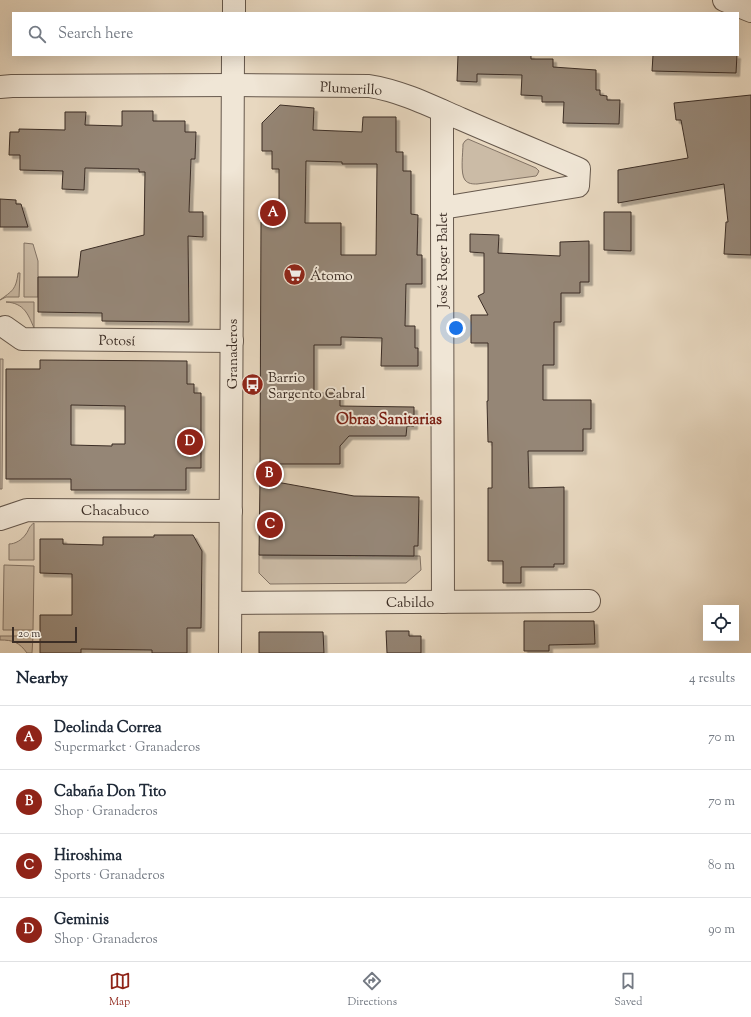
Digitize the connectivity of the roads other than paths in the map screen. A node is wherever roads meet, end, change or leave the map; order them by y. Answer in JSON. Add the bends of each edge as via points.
{"nodes":[{"id":1,"x":234,"y":0,"type":"edge"},
{"id":2,"x":724,"y":0,"type":"edge"},
{"id":3,"x":751,"y":11,"type":"edge"},
{"id":4,"x":234,"y":12,"type":"edge"},
{"id":5,"x":233,"y":56,"type":"edge"},
{"id":6,"x":233,"y":85,"type":"junction"},
{"id":7,"x":0,"y":88,"type":"edge"},
{"id":8,"x":442,"y":111,"type":"junction"},
{"id":9,"x":442,"y":208,"type":"junction"},
{"id":10,"x":6,"y":327,"type":"dead end"},
{"id":11,"x":232,"y":341,"type":"junction"},
{"id":12,"x":231,"y":511,"type":"junction"},
{"id":13,"x":0,"y":519,"type":"edge"},
{"id":14,"x":589,"y":601,"type":"dead end"},
{"id":15,"x":443,"y":602,"type":"junction"},
{"id":16,"x":231,"y":603,"type":"junction"},
{"id":17,"x":230,"y":653,"type":"edge"}],
"edges":[{"from":1,"to":4,"type":"street"},
{"from":2,"to":3,"type":"street"},
{"from":5,"to":6,"type":"street","name":"Granaderos"},
{"from":6,"to":7,"type":"street","name":"Plumerillo"},
{"from":6,"to":8,"type":"street","name":"Plumerillo","via":[[369,86],[398,92]]},
{"from":6,"to":11,"type":"street","name":"Granaderos"},
{"from":8,"to":9,"type":"street","name":"José Roger Balet"},
{"from":8,"to":9,"type":"street","name":"Plumerillo","via":[[579,169],[578,186]]},
{"from":9,"to":15,"type":"street","name":"José Roger Balet"},
{"from":10,"to":11,"type":"street","name":"Potosí","via":[[22,339]]},
{"from":11,"to":12,"type":"street","name":"Granaderos"},
{"from":12,"to":13,"type":"street","name":"Chacabuco","via":[[27,510]]},
{"from":12,"to":16,"type":"street","name":"Granaderos"},
{"from":14,"to":15,"type":"street","name":"Cabildo"},
{"from":15,"to":16,"type":"street","name":"Cabildo"},
{"from":16,"to":17,"type":"street","name":"Granaderos"}]}
